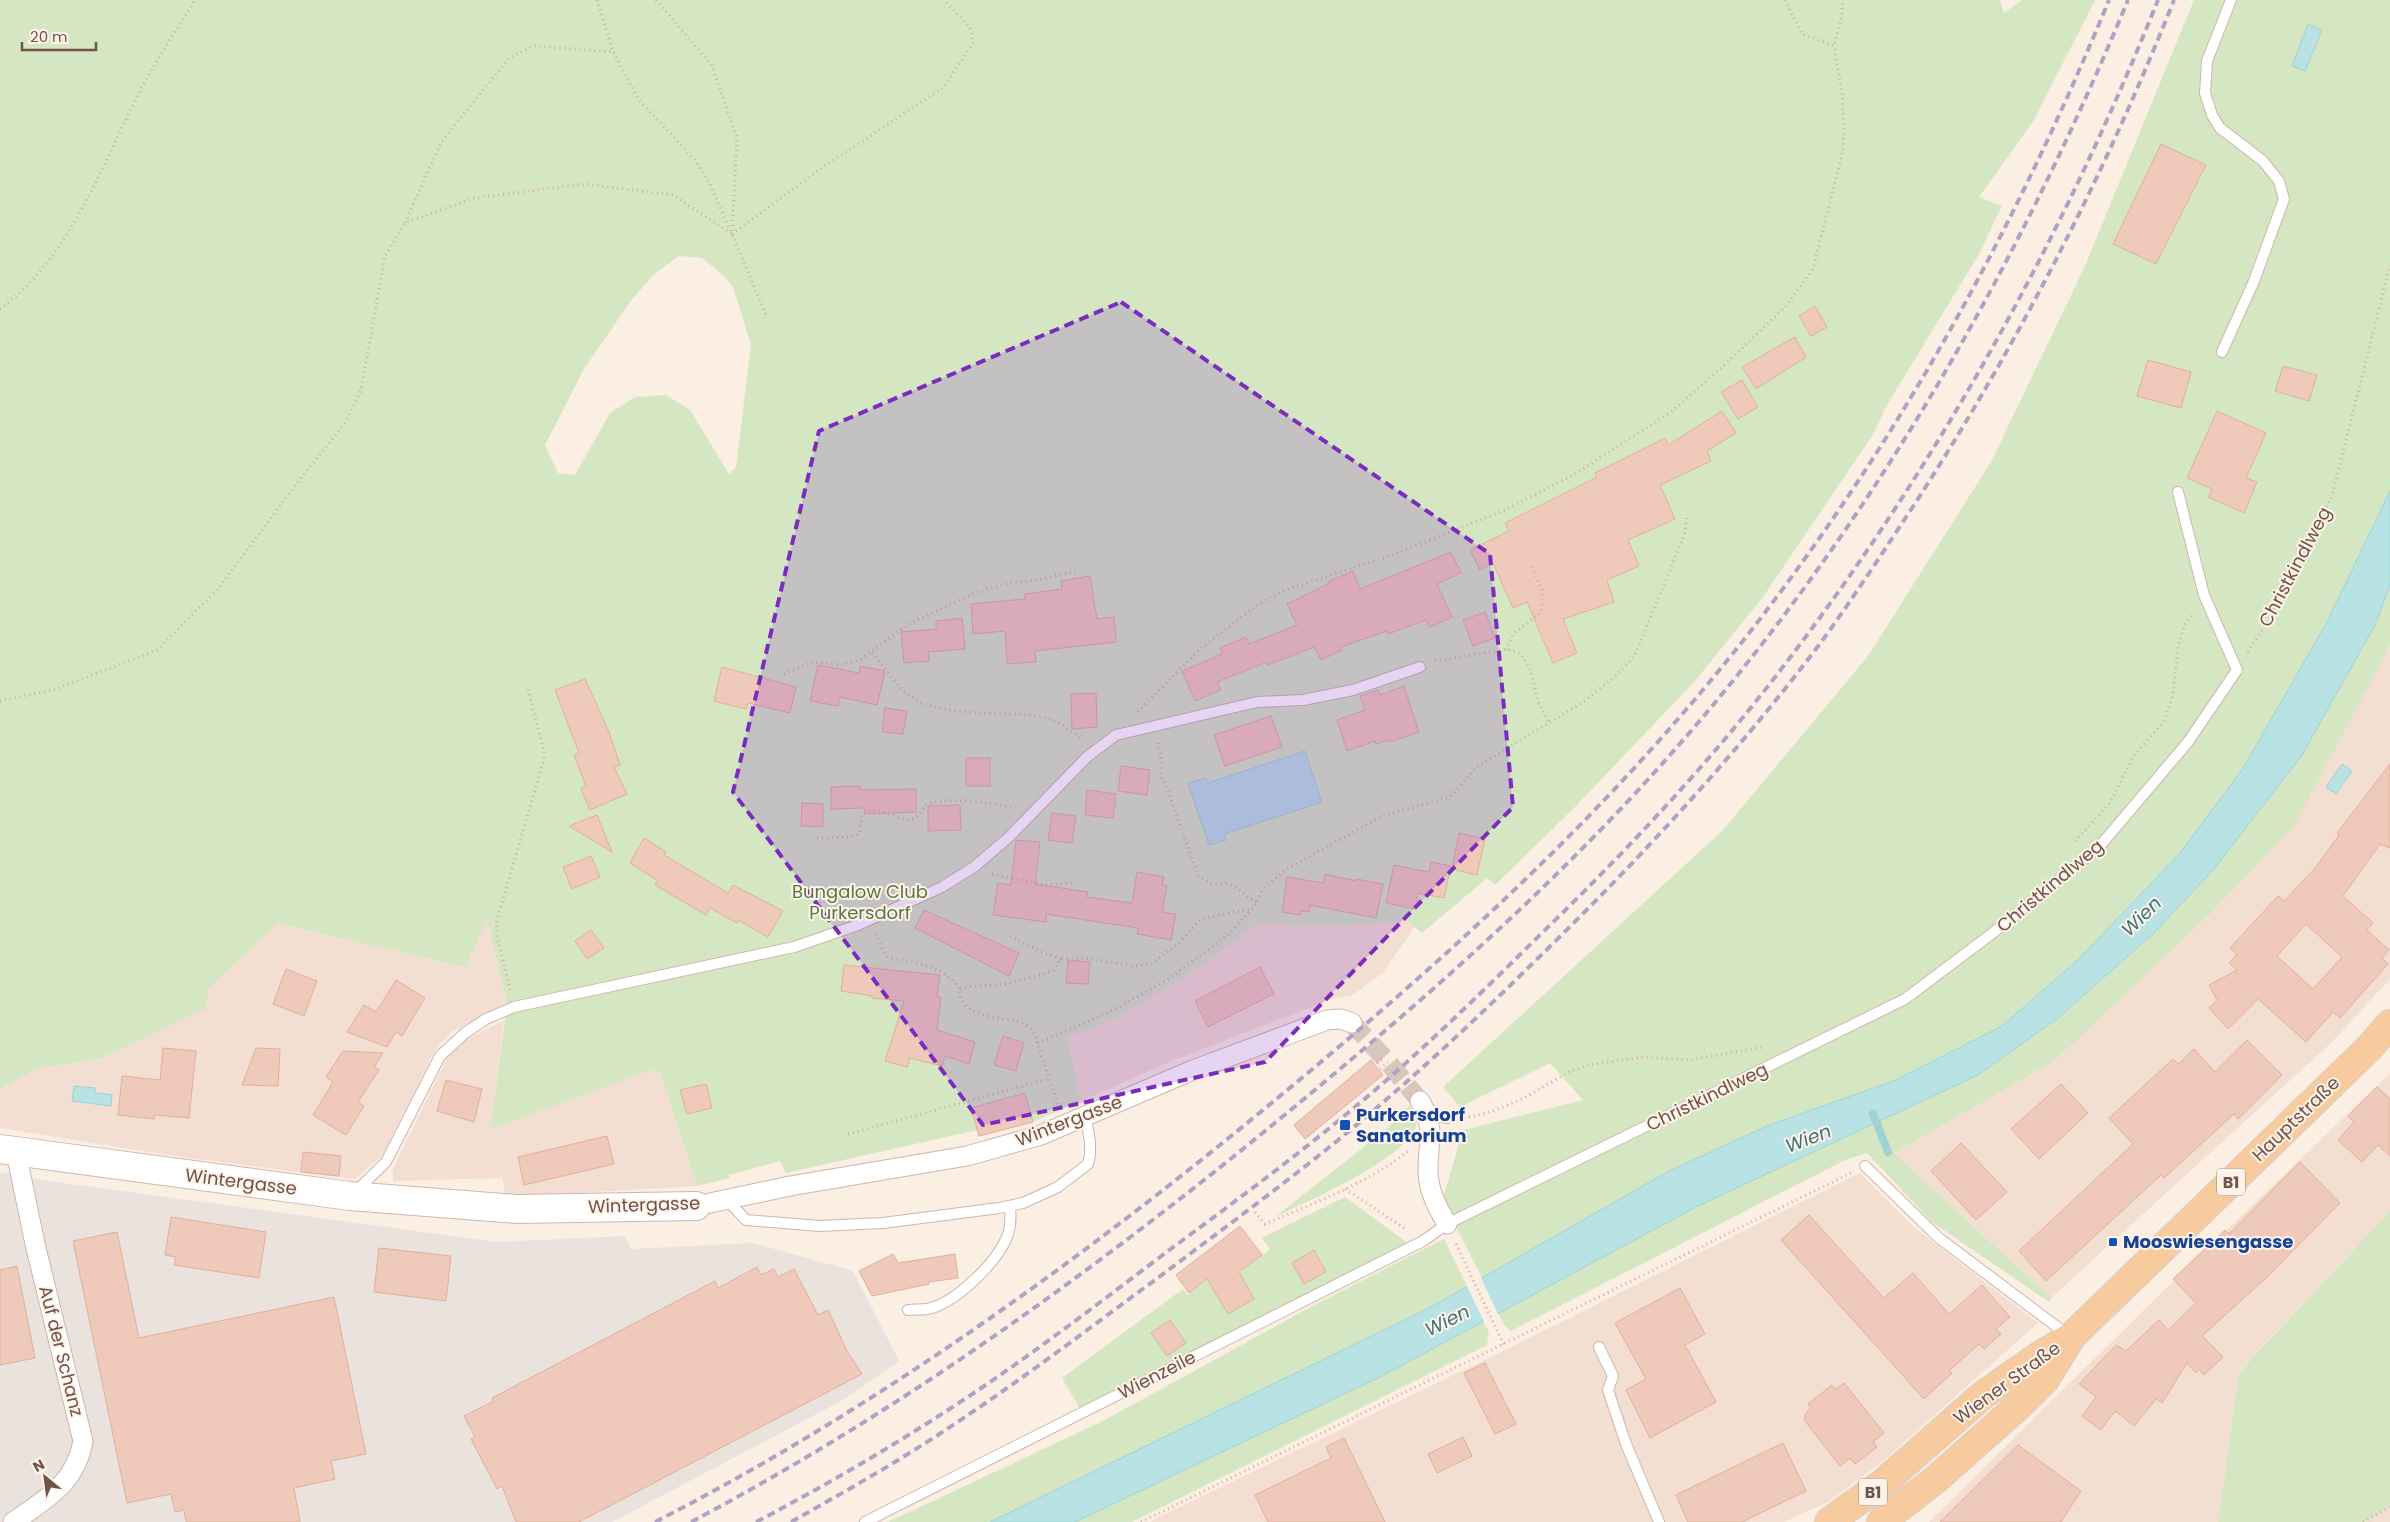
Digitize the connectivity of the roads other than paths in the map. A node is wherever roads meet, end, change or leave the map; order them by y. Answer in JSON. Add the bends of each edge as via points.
{"nodes":[{"id":1,"x":2231,"y":0,"type":"edge"},
{"id":2,"x":2222,"y":352,"type":"dead end"},
{"id":3,"x":2178,"y":492,"type":"dead end"},
{"id":4,"x":1420,"y":667,"type":"road end"},
{"id":5,"x":1352,"y":1023,"type":"tunnel mouth"},
{"id":6,"x":2390,"y":1024,"type":"edge"},
{"id":7,"x":1426,"y":1116,"type":"joint"},
{"id":8,"x":1086,"y":1118,"type":"junction"},
{"id":9,"x":1448,"y":1118,"type":"road end"},
{"id":10,"x":8,"y":1150,"type":"edge"},
{"id":11,"x":1865,"y":1166,"type":"road end"},
{"id":12,"x":350,"y":1196,"type":"junction"},
{"id":13,"x":726,"y":1199,"type":"junction"},
{"id":14,"x":696,"y":1206,"type":"joint"},
{"id":15,"x":1010,"y":1206,"type":"junction"},
{"id":16,"x":1451,"y":1232,"type":"junction"},
{"id":17,"x":908,"y":1310,"type":"dead end"},
{"id":18,"x":2071,"y":1337,"type":"junction"},
{"id":19,"x":1599,"y":1347,"type":"dead end"},
{"id":20,"x":13,"y":1522,"type":"edge"},
{"id":21,"x":865,"y":1522,"type":"edge"},
{"id":22,"x":1659,"y":1522,"type":"edge"},
{"id":23,"x":1829,"y":1522,"type":"edge"},
{"id":24,"x":1881,"y":1522,"type":"edge"}],
"edges":[{"from":1,"to":2,"type":"lane","via":[[2206,61],[2205,93],[2220,128],[2263,162],[2279,181],[2284,199]]},
{"from":3,"to":16,"type":"lane","name":"Christkindlweg","via":[[2209,607],[2238,670],[2188,742],[2099,847],[1905,999]]},
{"from":4,"to":12,"type":"lane","via":[[1353,690],[1303,700],[1257,702],[1116,735],[1075,768],[992,853],[942,887],[794,947],[514,1007],[486,1019],[440,1056],[386,1162]]},
{"from":5,"to":8,"type":"street","name":"Wintergasse","via":[[1341,1019],[1327,1020],[1193,1070]]},
{"from":6,"to":18,"type":"main road","name":"Hauptstraße","number":"B1","via":[[2362,1055]]},
{"from":7,"to":9,"type":"lane"},
{"from":7,"to":16,"type":"street","via":[[1428,1171],[1434,1203]]},
{"from":8,"to":13,"type":"street","name":"Wintergasse","via":[[1041,1135],[967,1156]]},
{"from":8,"to":15,"type":"lane","via":[[1090,1142],[1088,1164],[1058,1187]]},
{"from":10,"to":12,"type":"street","name":"Wintergasse"},
{"from":10,"to":20,"type":"street","name":"Auf der Schanz","via":[[35,1244],[83,1441],[80,1460],[70,1476],[50,1496]]},
{"from":11,"to":18,"type":"lane","via":[[1939,1238]]},
{"from":12,"to":14,"type":"street","name":"Wintergasse","via":[[517,1209]]},
{"from":13,"to":14,"type":"street","name":"Wintergasse"},
{"from":13,"to":15,"type":"lane","via":[[746,1220],[820,1226],[883,1223]]},
{"from":15,"to":17,"type":"lane","via":[[1011,1223],[991,1262],[944,1302],[928,1309]]},
{"from":16,"to":21,"type":"lane","name":"Wienzeile","via":[[1423,1241]]},
{"from":18,"to":23,"type":"main road","name":"Wiener Straße","number":"B1","via":[[1983,1395],[1883,1484]]},
{"from":18,"to":24,"type":"main road","name":"Wiener Straße","number":"B1","via":[[2044,1381],[2024,1401],[1935,1480]]},
{"from":19,"to":22,"type":"lane","via":[[1613,1376],[1608,1390],[1626,1444]]}]}
